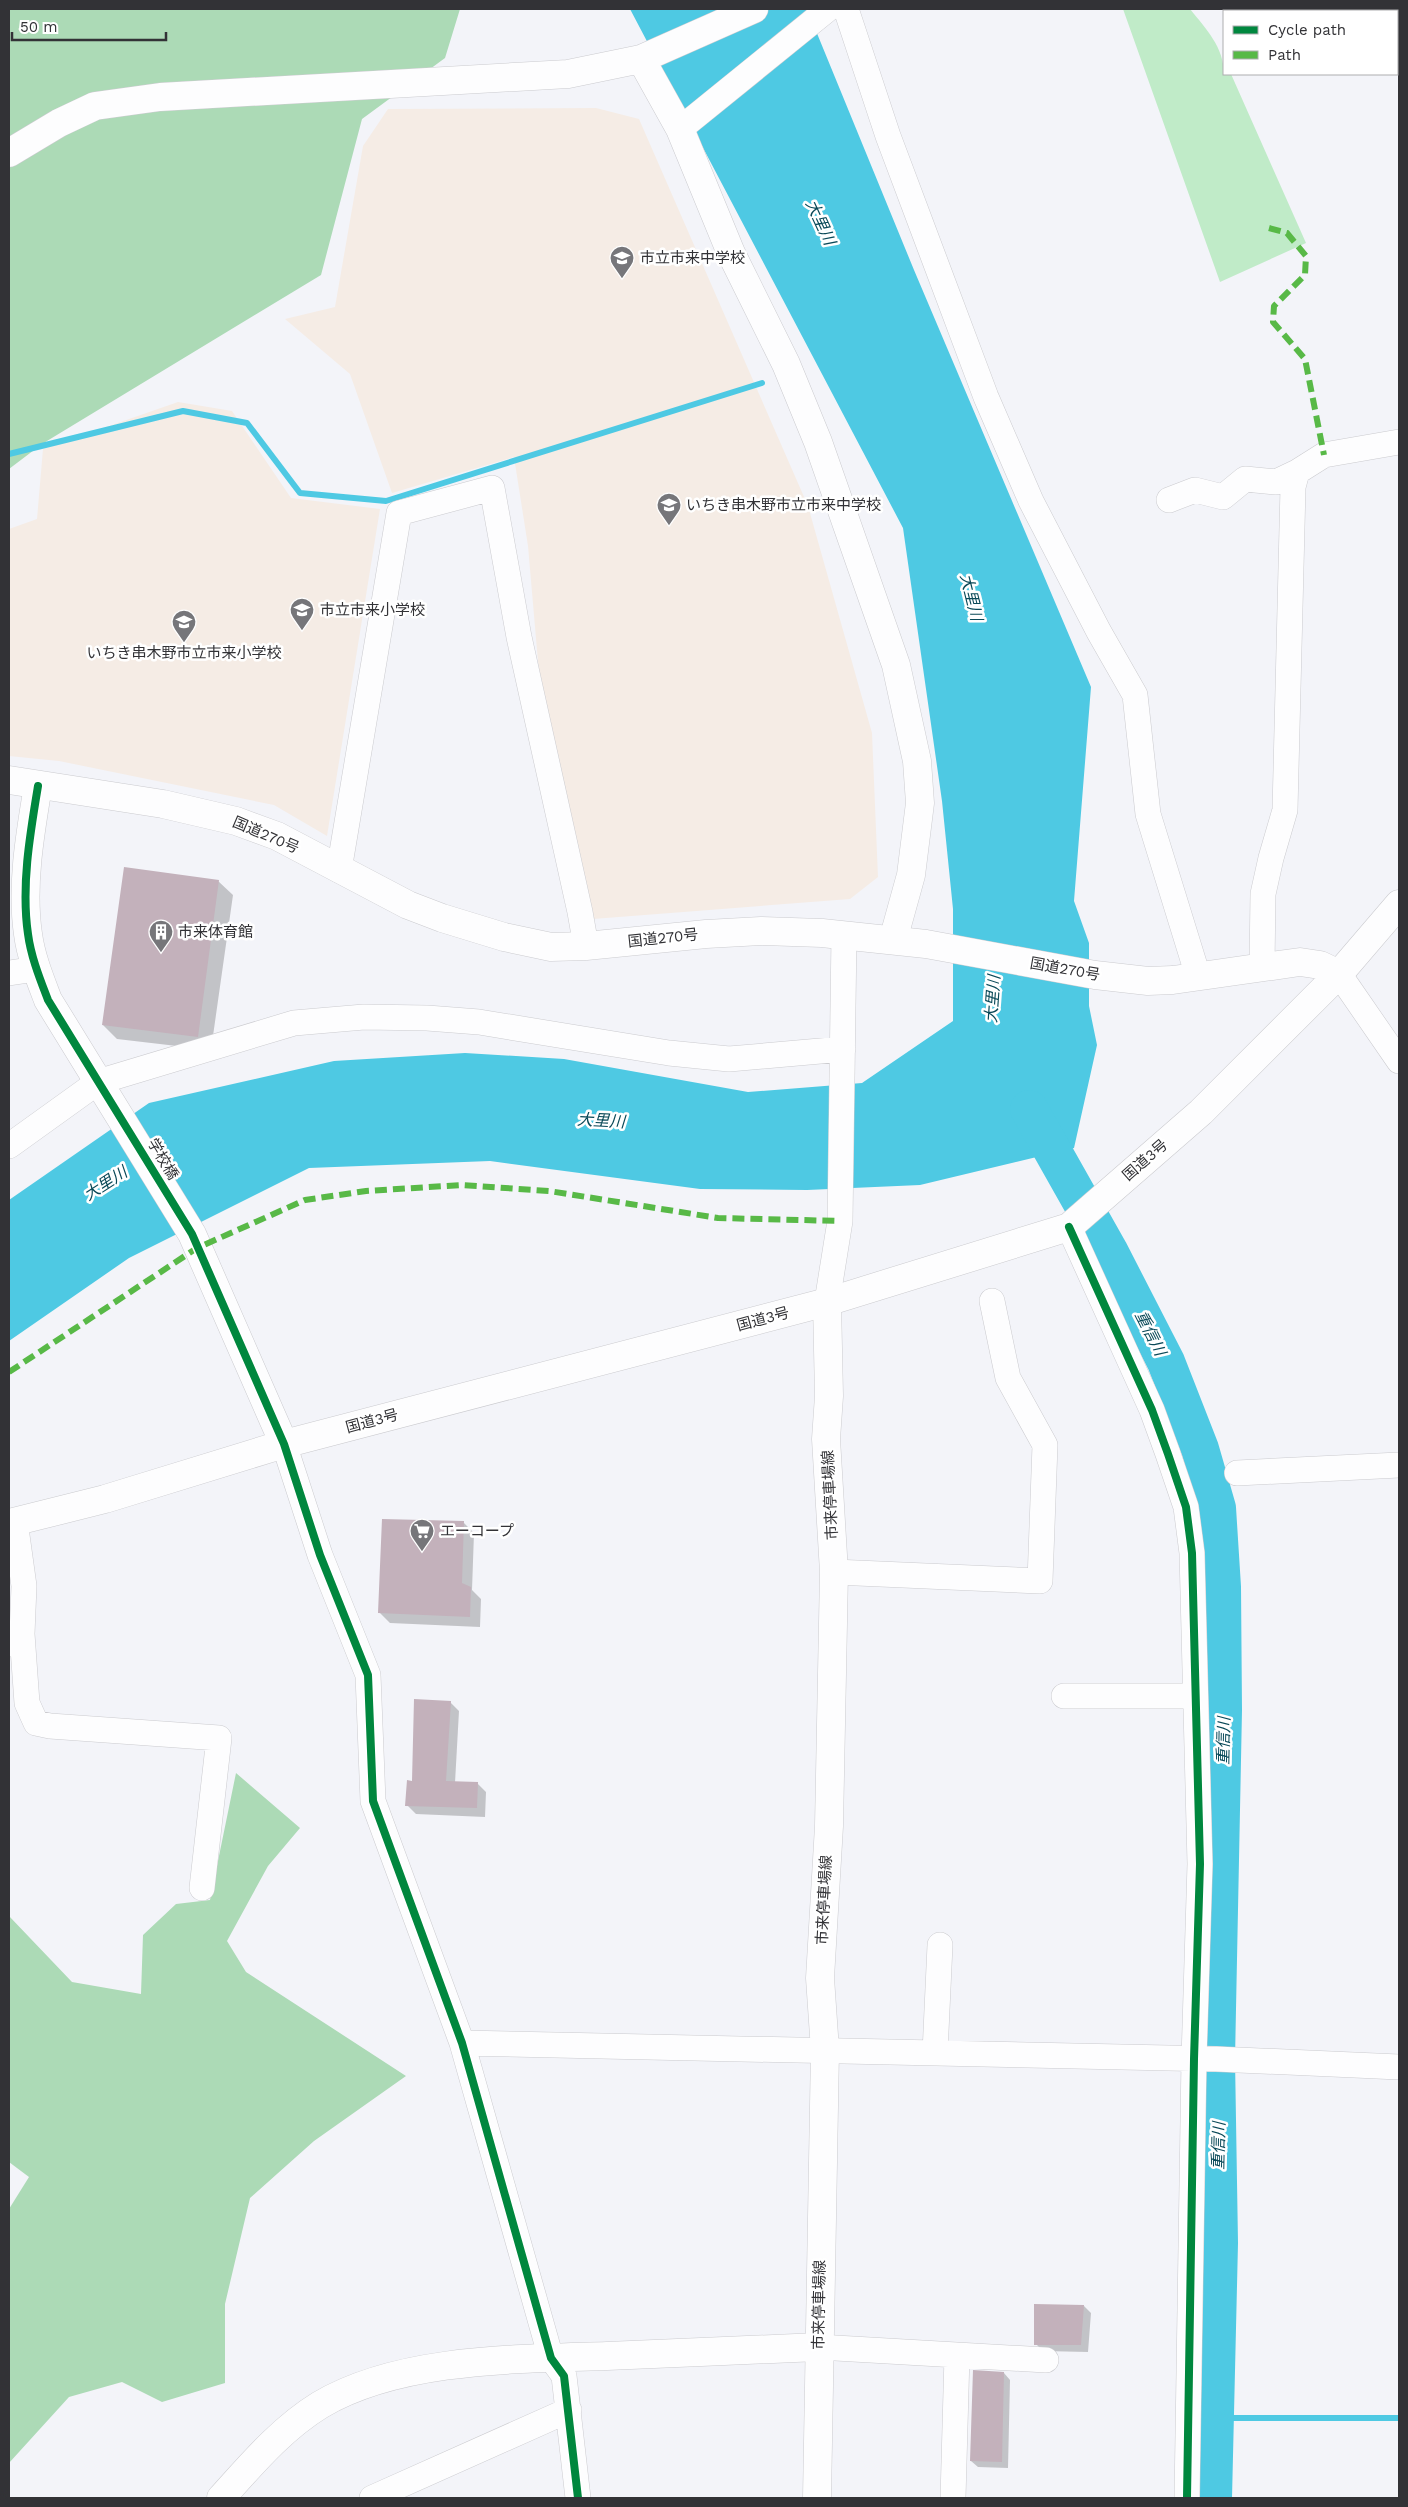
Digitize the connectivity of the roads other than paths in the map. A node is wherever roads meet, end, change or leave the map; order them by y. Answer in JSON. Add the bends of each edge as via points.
{"nodes":[{"id":1,"x":754,"y":9,"type":"edge"},
{"id":2,"x":828,"y":9,"type":"edge"},
{"id":3,"x":846,"y":9,"type":"edge"},
{"id":4,"x":646,"y":57,"type":"junction"},
{"id":5,"x":683,"y":127,"type":"junction"},
{"id":6,"x":9,"y":153,"type":"edge"},
{"id":7,"x":1399,"y":442,"type":"edge"},
{"id":8,"x":1298,"y":472,"type":"junction"},
{"id":9,"x":1169,"y":500,"type":"dead end"},
{"id":10,"x":9,"y":780,"type":"edge"},
{"id":11,"x":38,"y":786,"type":"junction"},
{"id":12,"x":339,"y":870,"type":"junction"},
{"id":13,"x":1399,"y":904,"type":"edge"},
{"id":14,"x":844,"y":935,"type":"junction"},
{"id":15,"x":893,"y":940,"type":"junction"},
{"id":16,"x":586,"y":946,"type":"junction"},
{"id":17,"x":1262,"y":966,"type":"junction"},
{"id":18,"x":36,"y":969,"type":"junction"},
{"id":19,"x":9,"y":973,"type":"edge"},
{"id":20,"x":1339,"y":974,"type":"junction"},
{"id":21,"x":1198,"y":976,"type":"junction"},
{"id":22,"x":843,"y":1054,"type":"junction"},
{"id":23,"x":1399,"y":1061,"type":"edge"},
{"id":24,"x":104,"y":1090,"type":"junction"},
{"id":25,"x":9,"y":1146,"type":"edge"},
{"id":26,"x":1069,"y":1227,"type":"junction"},
{"id":27,"x":992,"y":1301,"type":"dead end"},
{"id":28,"x":827,"y":1302,"type":"junction"},
{"id":29,"x":284,"y":1444,"type":"junction"},
{"id":30,"x":1399,"y":1465,"type":"edge"},
{"id":31,"x":1237,"y":1474,"type":"dead end"},
{"id":32,"x":12,"y":1522,"type":"edge"},
{"id":33,"x":834,"y":1572,"type":"junction"},
{"id":34,"x":16,"y":1639,"type":"edge"},
{"id":35,"x":1064,"y":1696,"type":"dead end"},
{"id":36,"x":1196,"y":1696,"type":"junction"},
{"id":37,"x":18,"y":1708,"type":"edge"},
{"id":38,"x":202,"y":1888,"type":"dead end"},
{"id":39,"x":940,"y":1945,"type":"dead end"},
{"id":40,"x":462,"y":2043,"type":"junction"},
{"id":41,"x":825,"y":2050,"type":"junction"},
{"id":42,"x":935,"y":2053,"type":"junction"},
{"id":43,"x":1194,"y":2059,"type":"junction"},
{"id":44,"x":1399,"y":2068,"type":"edge"},
{"id":45,"x":818,"y":2347,"type":"junction"},
{"id":46,"x":957,"y":2355,"type":"junction"},
{"id":47,"x":551,"y":2358,"type":"junction"},
{"id":48,"x":1046,"y":2360,"type":"dead end"},
{"id":49,"x":568,"y":2410,"type":"junction"},
{"id":50,"x":221,"y":2498,"type":"edge"},
{"id":51,"x":372,"y":2498,"type":"edge"},
{"id":52,"x":578,"y":2498,"type":"edge"},
{"id":53,"x":817,"y":2498,"type":"edge"},
{"id":54,"x":953,"y":2498,"type":"edge"},
{"id":55,"x":1187,"y":2498,"type":"edge"}],
"edges":[{"from":1,"to":4,"type":"main road"},
{"from":2,"to":5,"type":"street"},
{"from":3,"to":21,"type":"street","via":[[888,136],[986,396],[1031,501],[1135,695],[1148,814]]},
{"from":4,"to":5,"type":"main road"},
{"from":4,"to":6,"type":"main road","via":[[568,74],[160,97],[95,106],[58,123]]},
{"from":5,"to":15,"type":"main road","via":[[731,254],[786,364],[818,442],[896,665],[917,761],[920,803],[911,875]]},
{"from":7,"to":8,"type":"street","via":[[1324,455]]},
{"from":8,"to":9,"type":"street","via":[[1276,482],[1245,479],[1223,498],[1195,490]]},
{"from":8,"to":17,"type":"street","via":[[1292,487],[1290,531],[1285,810],[1263,894]]},
{"from":10,"to":11,"type":"main road","name":"国道270号"},
{"from":11,"to":12,"type":"main road","name":"国道270号","via":[[163,804],[236,820],[277,836]]},
{"from":11,"to":18,"type":"main road","name":"学校橋","via":[[27,869],[26,906],[28,935]]},
{"from":12,"to":16,"type":"main road","name":"国道270号","via":[[408,905],[442,918],[525,942],[551,947]]},
{"from":12,"to":16,"type":"street","via":[[399,514],[492,488],[519,637]]},
{"from":13,"to":20,"type":"main road","name":"国道3号"},
{"from":14,"to":15,"type":"main road","name":"国道270号"},
{"from":14,"to":16,"type":"main road","name":"国道270号","via":[[761,931]]},
{"from":14,"to":22,"type":"street"},
{"from":15,"to":21,"type":"main road","name":"国道270号","via":[[1095,975],[1148,981]]},
{"from":17,"to":20,"type":"main road","name":"国道270号","via":[[1310,962]]},
{"from":17,"to":21,"type":"main road","name":"国道270号"},
{"from":18,"to":19,"type":"street"},
{"from":18,"to":24,"type":"main road","name":"学校橋","via":[[48,1000]]},
{"from":20,"to":23,"type":"street"},
{"from":20,"to":26,"type":"main road","name":"国道3号","via":[[1201,1112]]},
{"from":22,"to":24,"type":"street","via":[[729,1059],[670,1053],[479,1022],[364,1017],[294,1023]]},
{"from":22,"to":28,"type":"street","via":[[840,1221]]},
{"from":24,"to":25,"type":"street"},
{"from":24,"to":29,"type":"main road","name":"学校橋","via":[[192,1234]]},
{"from":26,"to":28,"type":"main road","name":"国道3号"},
{"from":26,"to":36,"type":"street","via":[[1152,1410],[1186,1507],[1192,1553]]},
{"from":27,"to":33,"type":"street","via":[[1008,1378],[1045,1445],[1040,1581]]},
{"from":28,"to":29,"type":"main road","name":"国道3号"},
{"from":28,"to":33,"type":"main road","name":"市来停車場線","via":[[829,1396],[826,1439]]},
{"from":29,"to":32,"type":"main road","name":"国道3号","via":[[105,1499]]},
{"from":29,"to":40,"type":"street","via":[[320,1555],[368,1675],[373,1801]]},
{"from":30,"to":31,"type":"street"},
{"from":32,"to":34,"type":"street","via":[[24,1586]]},
{"from":33,"to":41,"type":"main road","name":"市来停車場線","via":[[829,1826],[820,1978]]},
{"from":34,"to":37,"type":"street"},
{"from":35,"to":36,"type":"street"},
{"from":36,"to":43,"type":"street","via":[[1200,1864]]},
{"from":37,"to":38,"type":"street","via":[[36,1723],[50,1726],[220,1738]]},
{"from":39,"to":42,"type":"street"},
{"from":40,"to":41,"type":"street"},
{"from":40,"to":47,"type":"street"},
{"from":41,"to":42,"type":"street"},
{"from":41,"to":45,"type":"main road","name":"市来停車場線"},
{"from":42,"to":43,"type":"street"},
{"from":43,"to":44,"type":"street"},
{"from":43,"to":55,"type":"street"},
{"from":45,"to":46,"type":"street"},
{"from":45,"to":47,"type":"main road"},
{"from":45,"to":53,"type":"main road","name":"市来停車場線"},
{"from":46,"to":48,"type":"street"},
{"from":46,"to":54,"type":"street"},
{"from":47,"to":49,"type":"street","via":[[564,2376]]},
{"from":47,"to":50,"type":"main road","via":[[434,2366],[357,2387],[319,2406],[267,2448]]},
{"from":49,"to":51,"type":"street"},
{"from":49,"to":52,"type":"street"}]}
